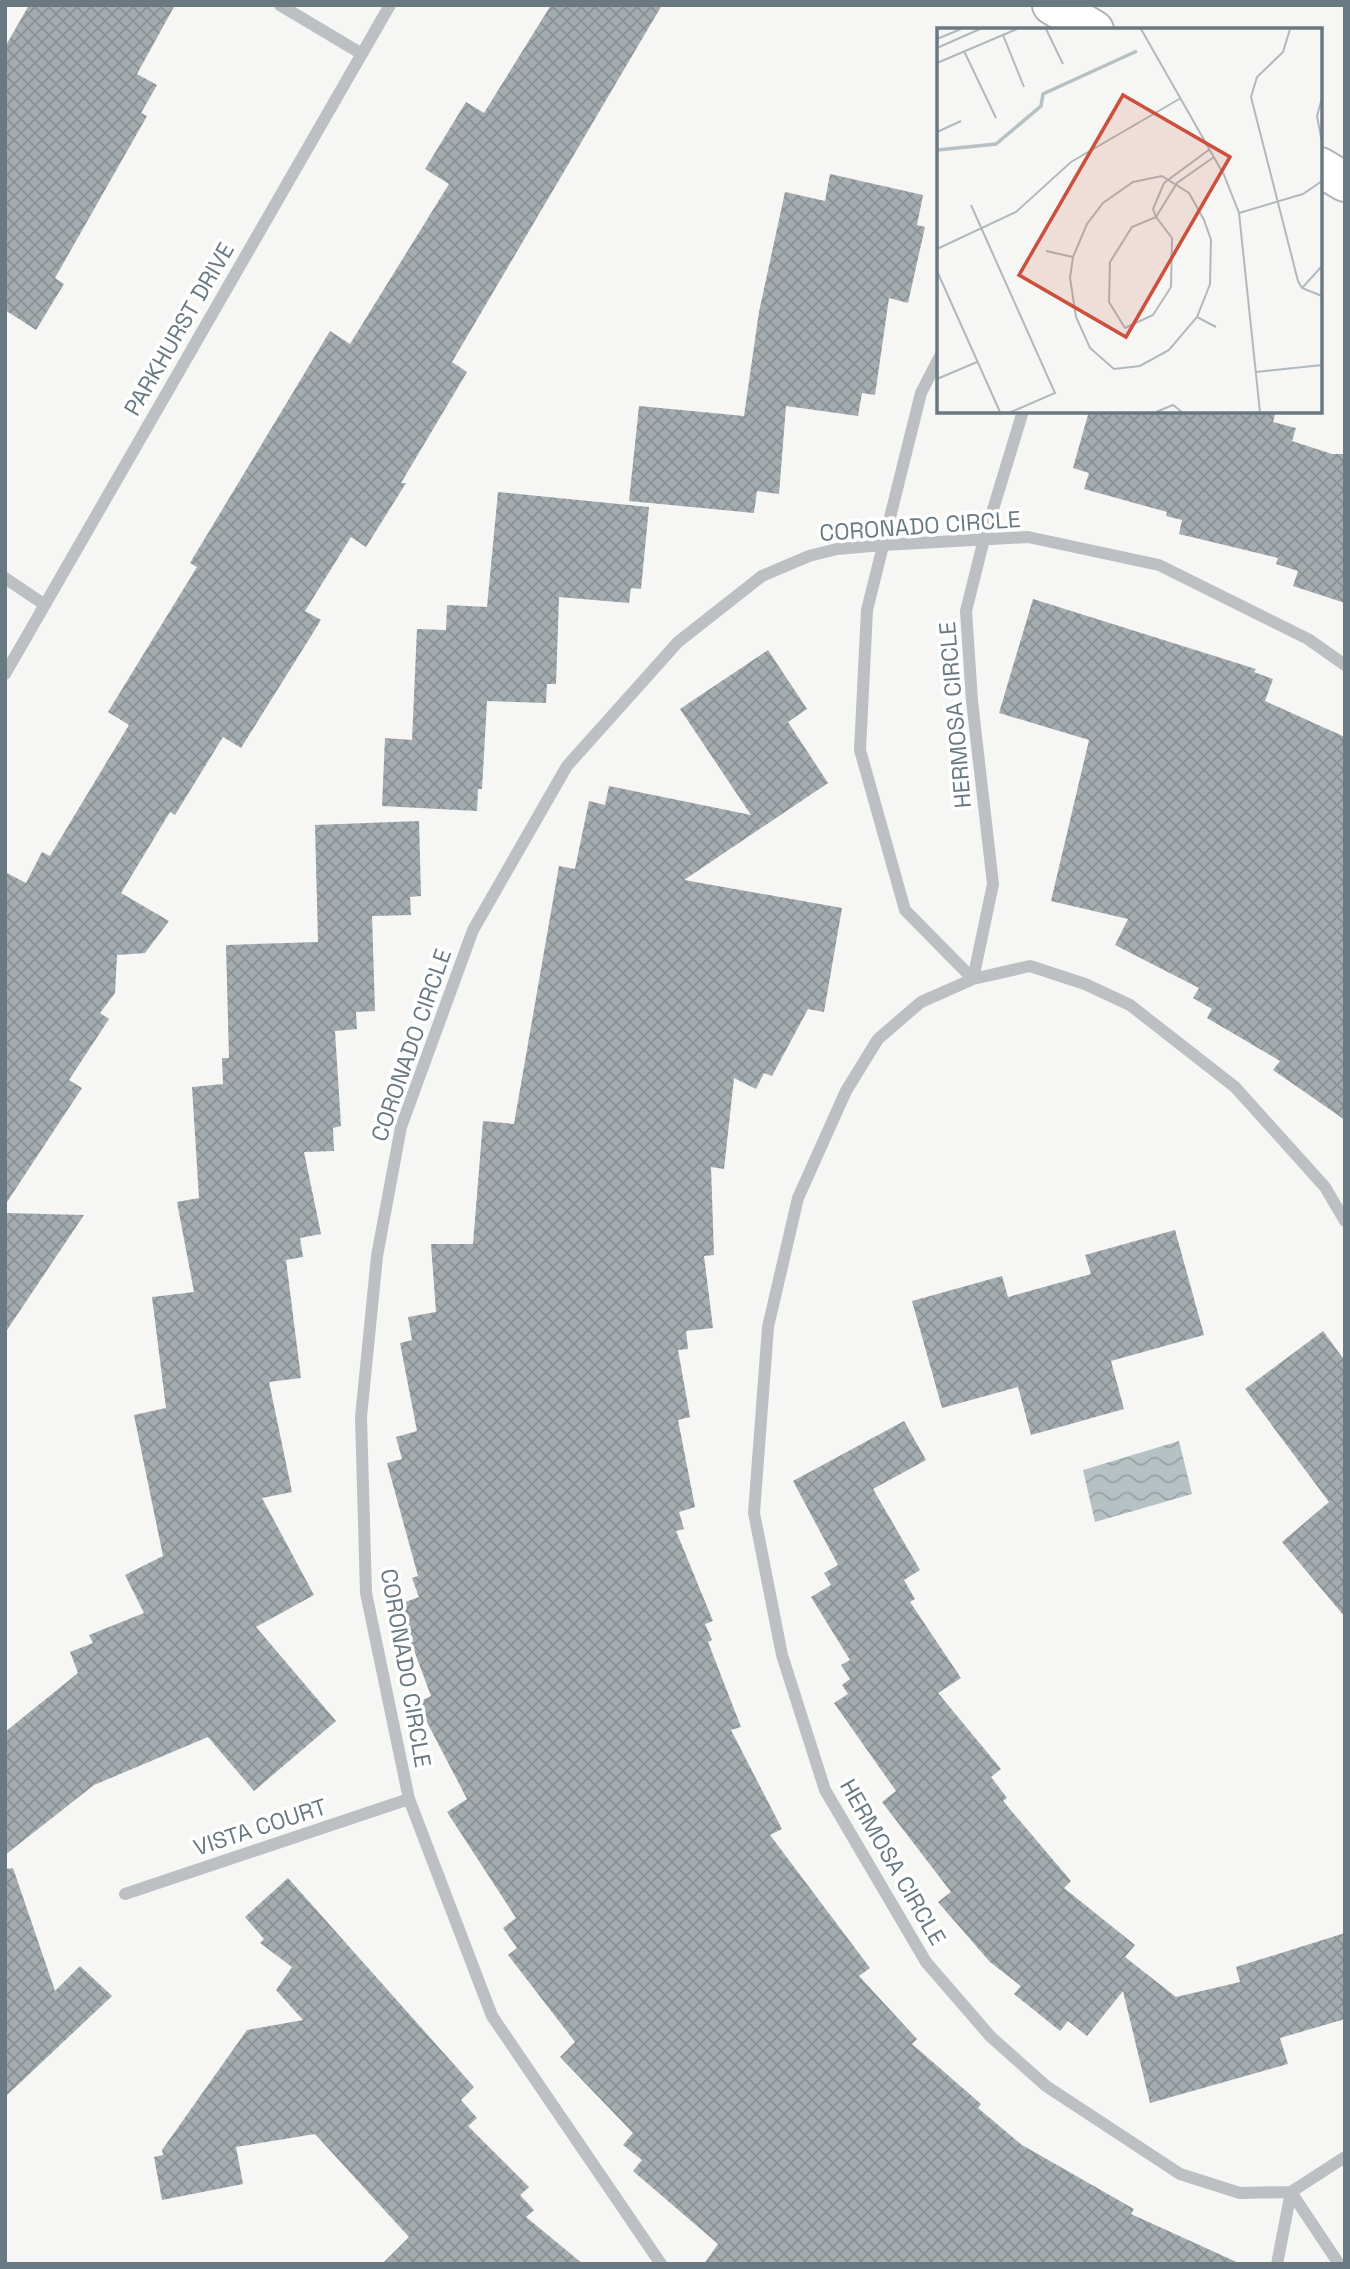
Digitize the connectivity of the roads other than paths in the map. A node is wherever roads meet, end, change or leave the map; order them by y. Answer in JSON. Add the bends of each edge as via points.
{"nodes":[{"id":1,"x":280,"y":5,"type":"edge"},
{"id":2,"x":390,"y":5,"type":"edge"},
{"id":3,"x":1052,"y":5,"type":"edge"},
{"id":4,"x":1091,"y":28,"type":"edge"},
{"id":5,"x":362,"y":54,"type":"junction"},
{"id":6,"x":1322,"y":168,"type":"edge"},
{"id":7,"x":1345,"y":182,"type":"edge"},
{"id":8,"x":937,"y":362,"type":"edge"},
{"id":9,"x":1022,"y":413,"type":"edge"},
{"id":10,"x":984,"y":539,"type":"junction"},
{"id":11,"x":884,"y":545,"type":"junction"},
{"id":12,"x":5,"y":578,"type":"edge"},
{"id":13,"x":45,"y":605,"type":"junction"},
{"id":14,"x":1345,"y":665,"type":"edge"},
{"id":15,"x":5,"y":674,"type":"edge"},
{"id":16,"x":972,"y":979,"type":"junction"},
{"id":17,"x":1345,"y":1221,"type":"edge"},
{"id":18,"x":409,"y":1800,"type":"junction"},
{"id":19,"x":125,"y":1894,"type":"dead end"},
{"id":20,"x":1345,"y":2157,"type":"edge"},
{"id":21,"x":1291,"y":2192,"type":"junction"},
{"id":22,"x":661,"y":2264,"type":"edge"},
{"id":23,"x":1277,"y":2264,"type":"edge"},
{"id":24,"x":1339,"y":2264,"type":"edge"}],
"edges":[{"from":1,"to":5,"type":"street"},
{"from":2,"to":5,"type":"street","name":"PARKHURST DRIVE"},
{"from":3,"to":4,"type":"main road"},
{"from":5,"to":13,"type":"street","name":"PARKHURST DRIVE"},
{"from":6,"to":7,"type":"main road"},
{"from":8,"to":11,"type":"street","via":[[921,393]]},
{"from":9,"to":10,"type":"street","name":"HERMOSA CIRCLE"},
{"from":10,"to":11,"type":"street","name":"CORONADO CIRCLE"},
{"from":10,"to":14,"type":"street","name":"CORONADO CIRCLE","via":[[1028,537],[1159,565],[1308,639]]},
{"from":10,"to":16,"type":"street","name":"HERMOSA CIRCLE","via":[[966,611],[993,884]]},
{"from":11,"to":16,"type":"street","via":[[867,610],[860,750],[905,910]]},
{"from":11,"to":18,"type":"street","name":"CORONADO CIRCLE","via":[[808,556],[762,576],[678,642],[566,766],[472,930],[401,1127],[377,1256],[361,1417],[366,1593]]},
{"from":12,"to":13,"type":"street"},
{"from":13,"to":15,"type":"street","name":"PARKHURST DRIVE"},
{"from":16,"to":17,"type":"street","name":"HERMOSA CIRCLE","via":[[1030,966],[1129,1005],[1235,1087],[1325,1187]]},
{"from":16,"to":21,"type":"street","name":"HERMOSA CIRCLE","via":[[922,1002],[878,1039],[846,1091],[799,1198],[768,1327],[754,1513],[782,1655],[825,1790],[926,1962],[990,2036],[1046,2086],[1180,2174],[1240,2193]]},
{"from":18,"to":19,"type":"street","name":"VISTA COURT"},
{"from":18,"to":22,"type":"street","name":"CORONADO CIRCLE","via":[[492,2016]]},
{"from":20,"to":21,"type":"street"},
{"from":21,"to":23,"type":"street"},
{"from":21,"to":24,"type":"street"}]}
